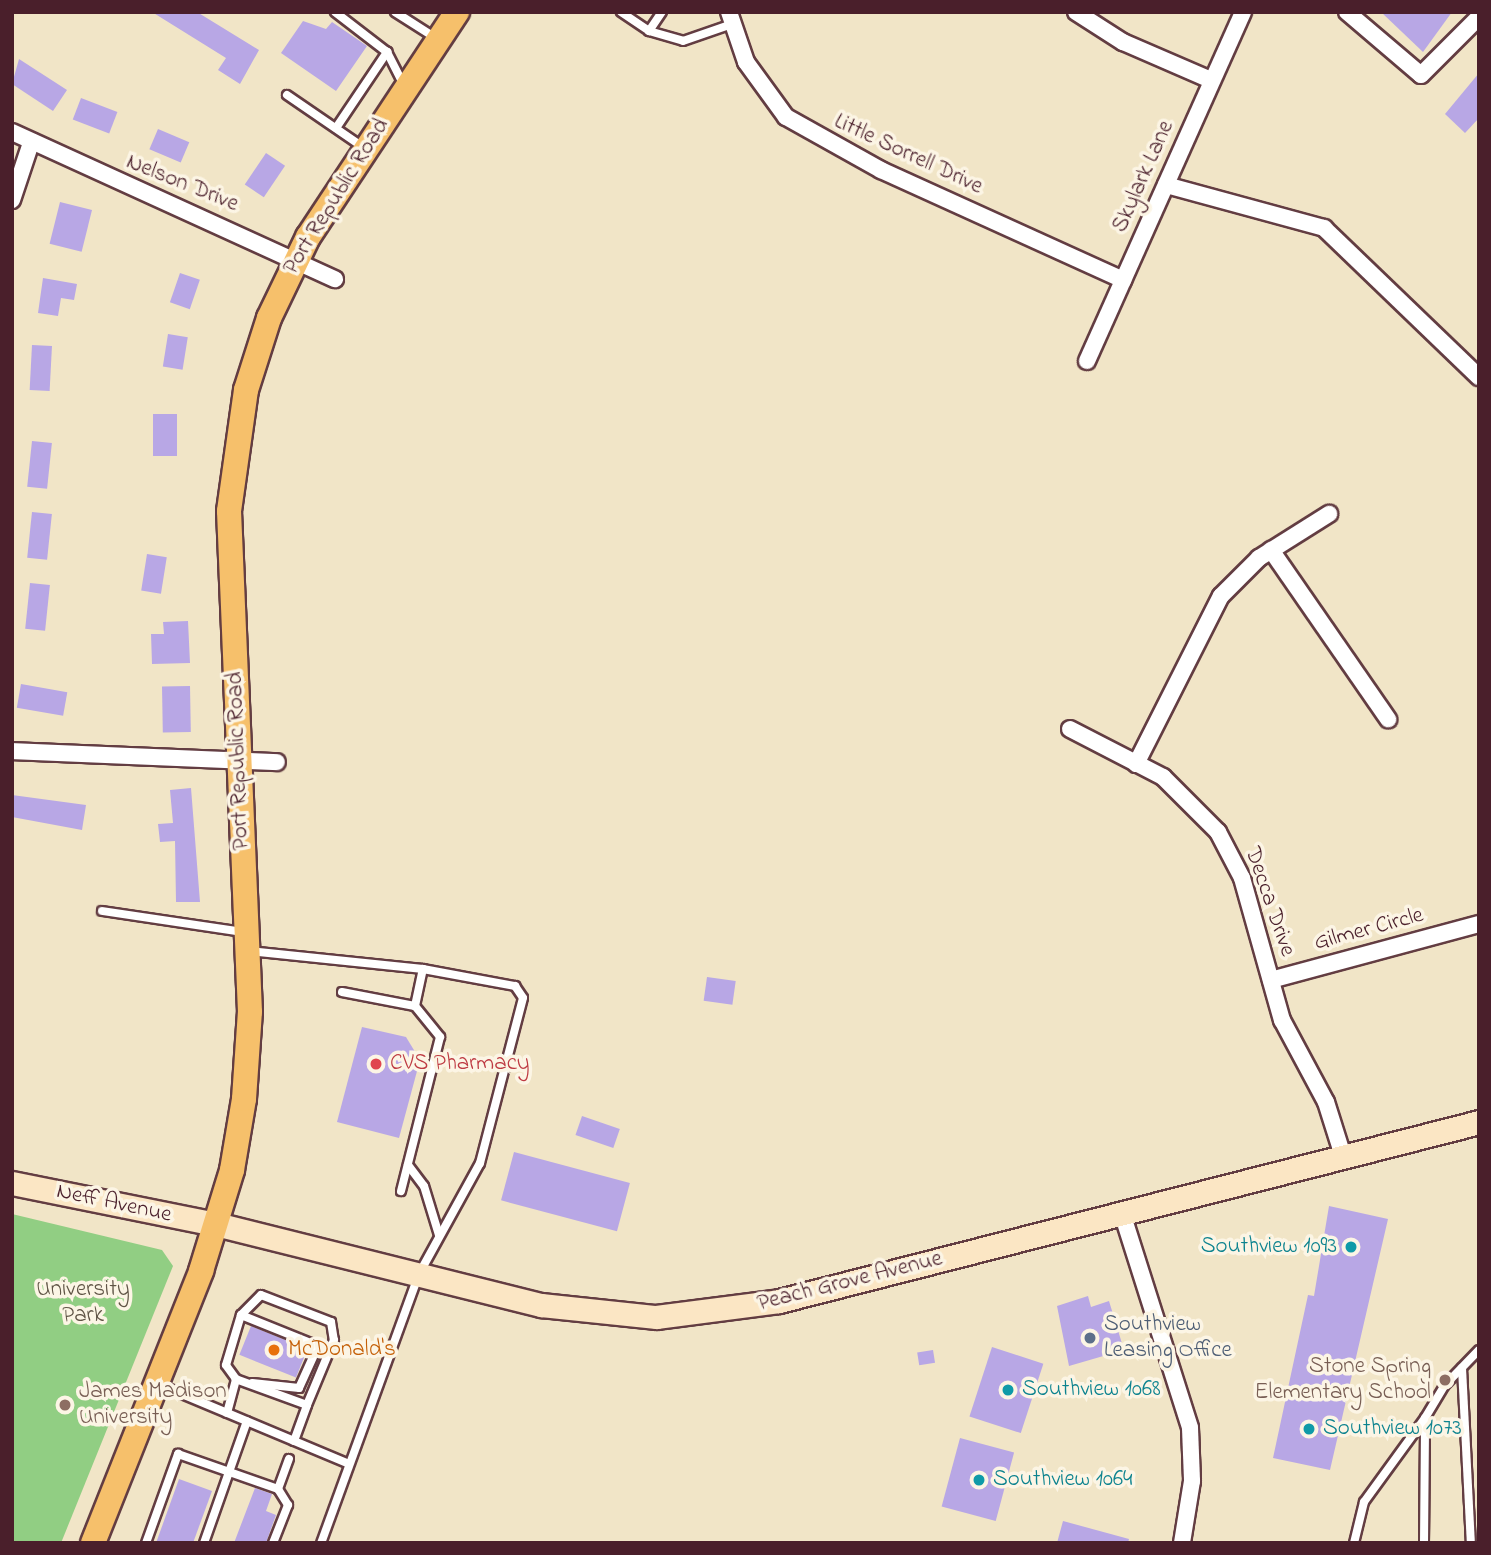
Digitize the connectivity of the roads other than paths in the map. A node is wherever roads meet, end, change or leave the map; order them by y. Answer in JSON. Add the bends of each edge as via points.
{"nodes":[{"id":1,"x":335,"y":12,"type":"edge"},
{"id":2,"x":395,"y":12,"type":"edge"},
{"id":3,"x":457,"y":12,"type":"edge"},
{"id":4,"x":621,"y":12,"type":"edge"},
{"id":5,"x":662,"y":12,"type":"edge"},
{"id":6,"x":1076,"y":12,"type":"edge"},
{"id":7,"x":1243,"y":12,"type":"edge"},
{"id":8,"x":1347,"y":12,"type":"edge"},
{"id":9,"x":731,"y":18,"type":"edge"},
{"id":10,"x":1479,"y":18,"type":"edge"},
{"id":11,"x":649,"y":31,"type":"junction"},
{"id":12,"x":438,"y":40,"type":"junction"},
{"id":13,"x":387,"y":52,"type":"junction"},
{"id":14,"x":1211,"y":80,"type":"junction"},
{"id":15,"x":405,"y":89,"type":"junction"},
{"id":16,"x":287,"y":95,"type":"dead end"},
{"id":17,"x":336,"y":128,"type":"junction"},
{"id":18,"x":12,"y":132,"type":"edge"},
{"id":19,"x":30,"y":143,"type":"junction"},
{"id":20,"x":365,"y":149,"type":"junction"},
{"id":21,"x":1166,"y":185,"type":"junction"},
{"id":22,"x":12,"y":200,"type":"edge"},
{"id":23,"x":297,"y":257,"type":"junction"},
{"id":24,"x":335,"y":279,"type":"dead end"},
{"id":25,"x":1123,"y":280,"type":"junction"},
{"id":26,"x":1087,"y":361,"type":"dead end"},
{"id":27,"x":1479,"y":377,"type":"edge"},
{"id":28,"x":1329,"y":514,"type":"dead end"},
{"id":29,"x":1270,"y":550,"type":"junction"},
{"id":30,"x":1388,"y":719,"type":"dead end"},
{"id":31,"x":1070,"y":729,"type":"dead end"},
{"id":32,"x":12,"y":751,"type":"edge"},
{"id":33,"x":277,"y":762,"type":"dead end"},
{"id":34,"x":239,"y":764,"type":"junction"},
{"id":35,"x":1136,"y":764,"type":"junction"},
{"id":36,"x":102,"y":911,"type":"dead end"},
{"id":37,"x":1479,"y":924,"type":"edge"},
{"id":38,"x":246,"y":942,"type":"junction"},
{"id":39,"x":423,"y":969,"type":"junction"},
{"id":40,"x":1271,"y":980,"type":"junction"},
{"id":41,"x":342,"y":992,"type":"dead end"},
{"id":42,"x":415,"y":1006,"type":"junction"},
{"id":43,"x":1479,"y":1122,"type":"edge"},
{"id":44,"x":1343,"y":1156,"type":"junction"},
{"id":45,"x":408,"y":1165,"type":"junction"},
{"id":46,"x":12,"y":1183,"type":"edge"},
{"id":47,"x":401,"y":1191,"type":"dead end"},
{"id":48,"x":1122,"y":1213,"type":"junction"},
{"id":49,"x":216,"y":1224,"type":"junction"},
{"id":50,"x":439,"y":1235,"type":"junction"},
{"id":51,"x":419,"y":1274,"type":"junction"},
{"id":52,"x":241,"y":1315,"type":"junction"},
{"id":53,"x":1479,"y":1350,"type":"edge"},
{"id":54,"x":1462,"y":1368,"type":"junction"},
{"id":55,"x":236,"y":1379,"type":"junction"},
{"id":56,"x":155,"y":1383,"type":"junction"},
{"id":57,"x":249,"y":1384,"type":"junction"},
{"id":58,"x":307,"y":1405,"type":"junction"},
{"id":59,"x":227,"y":1413,"type":"junction"},
{"id":60,"x":1425,"y":1418,"type":"junction"},
{"id":61,"x":247,"y":1421,"type":"junction"},
{"id":62,"x":294,"y":1441,"type":"junction"},
{"id":63,"x":289,"y":1459,"type":"dead end"},
{"id":64,"x":349,"y":1464,"type":"junction"},
{"id":65,"x":229,"y":1472,"type":"junction"},
{"id":66,"x":278,"y":1489,"type":"junction"},
{"id":67,"x":93,"y":1543,"type":"edge"},
{"id":68,"x":145,"y":1543,"type":"edge"},
{"id":69,"x":204,"y":1543,"type":"edge"},
{"id":70,"x":273,"y":1543,"type":"edge"},
{"id":71,"x":321,"y":1543,"type":"edge"},
{"id":72,"x":1182,"y":1543,"type":"edge"},
{"id":73,"x":1354,"y":1543,"type":"edge"},
{"id":74,"x":1424,"y":1543,"type":"edge"},
{"id":75,"x":1471,"y":1543,"type":"edge"}],
"edges":[{"from":1,"to":13,"type":"lane"},
{"from":2,"to":12,"type":"lane"},
{"from":3,"to":12,"type":"main road","name":"Port Republic Road"},
{"from":4,"to":11,"type":"lane"},
{"from":5,"to":11,"type":"lane"},
{"from":6,"to":14,"type":"street","via":[[1124,42]]},
{"from":7,"to":14,"type":"street","name":"Skylark Lane"},
{"from":8,"to":10,"type":"street","via":[[1421,75]]},
{"from":9,"to":11,"type":"lane","via":[[683,41]]},
{"from":9,"to":25,"type":"street","name":"Little Sorrell Drive","via":[[768,95],[817,139]]},
{"from":12,"to":15,"type":"main road","name":"Port Republic Road"},
{"from":13,"to":15,"type":"lane"},
{"from":13,"to":17,"type":"lane"},
{"from":14,"to":21,"type":"street","name":"Skylark Lane"},
{"from":15,"to":20,"type":"main road","name":"Port Republic Road"},
{"from":16,"to":17,"type":"lane"},
{"from":17,"to":20,"type":"lane"},
{"from":18,"to":19,"type":"street","name":"Nelson Drive"},
{"from":19,"to":22,"type":"street"},
{"from":19,"to":23,"type":"street","name":"Nelson Drive"},
{"from":20,"to":23,"type":"main road","name":"Port Republic Road"},
{"from":21,"to":25,"type":"street","name":"Skylark Lane"},
{"from":21,"to":27,"type":"street","via":[[1324,228]]},
{"from":23,"to":24,"type":"street","name":"Nelson Drive"},
{"from":23,"to":34,"type":"main road","name":"Port Republic Road","via":[[254,361],[232,471]]},
{"from":25,"to":26,"type":"street","name":"Skylark Lane"},
{"from":28,"to":29,"type":"street"},
{"from":29,"to":30,"type":"street"},
{"from":29,"to":35,"type":"street","via":[[1230,586],[1206,619]]},
{"from":31,"to":35,"type":"street","name":"Decca Drive"},
{"from":32,"to":34,"type":"street"},
{"from":33,"to":34,"type":"street"},
{"from":34,"to":38,"type":"main road","name":"Port Republic Road"},
{"from":35,"to":40,"type":"street","name":"Decca Drive","via":[[1183,793],[1225,843],[1242,878]]},
{"from":36,"to":38,"type":"lane"},
{"from":37,"to":40,"type":"street","name":"Gilmer Circle"},
{"from":38,"to":39,"type":"lane"},
{"from":38,"to":49,"type":"main road","name":"Port Republic Road","via":[[244,1100]]},
{"from":39,"to":42,"type":"lane"},
{"from":39,"to":50,"type":"lane","via":[[514,986],[523,998],[480,1163]]},
{"from":40,"to":44,"type":"street","name":"Decca Drive"},
{"from":41,"to":42,"type":"lane"},
{"from":42,"to":45,"type":"lane","via":[[441,1044]]},
{"from":43,"to":44,"type":"main road","name":"Peach Grove Avenue"},
{"from":44,"to":48,"type":"main road","name":"Peach Grove Avenue"},
{"from":45,"to":47,"type":"lane"},
{"from":45,"to":50,"type":"lane","via":[[424,1186]]},
{"from":46,"to":49,"type":"main road","name":"Neff Avenue"},
{"from":48,"to":51,"type":"main road","name":"Peach Grove Avenue","via":[[792,1298],[693,1315],[595,1314]]},
{"from":48,"to":72,"type":"street","via":[[1190,1428],[1192,1489]]},
{"from":49,"to":51,"type":"main road","name":"Peach Grove Avenue"},
{"from":49,"to":56,"type":"main road","name":"Port Republic Road"},
{"from":50,"to":51,"type":"lane"},
{"from":51,"to":64,"type":"lane"},
{"from":52,"to":55,"type":"lane","via":[[226,1365]]},
{"from":52,"to":57,"type":"lane","via":[[318,1346],[299,1388],[270,1380]]},
{"from":52,"to":58,"type":"lane","via":[[261,1295],[331,1322],[334,1340]]},
{"from":53,"to":54,"type":"lane"},
{"from":54,"to":60,"type":"lane"},
{"from":54,"to":75,"type":"lane"},
{"from":55,"to":57,"type":"lane"},
{"from":55,"to":59,"type":"lane"},
{"from":56,"to":59,"type":"lane"},
{"from":56,"to":67,"type":"main road","name":"Port Republic Road"},
{"from":57,"to":58,"type":"lane"},
{"from":58,"to":62,"type":"lane"},
{"from":59,"to":61,"type":"lane"},
{"from":60,"to":73,"type":"lane","via":[[1364,1502]]},
{"from":60,"to":74,"type":"lane"},
{"from":61,"to":62,"type":"lane"},
{"from":61,"to":65,"type":"lane"},
{"from":62,"to":64,"type":"lane"},
{"from":63,"to":66,"type":"lane"},
{"from":64,"to":71,"type":"lane"},
{"from":65,"to":66,"type":"lane"},
{"from":65,"to":68,"type":"lane","via":[[178,1454]]},
{"from":65,"to":69,"type":"lane"},
{"from":66,"to":70,"type":"lane","via":[[288,1505]]}]}
